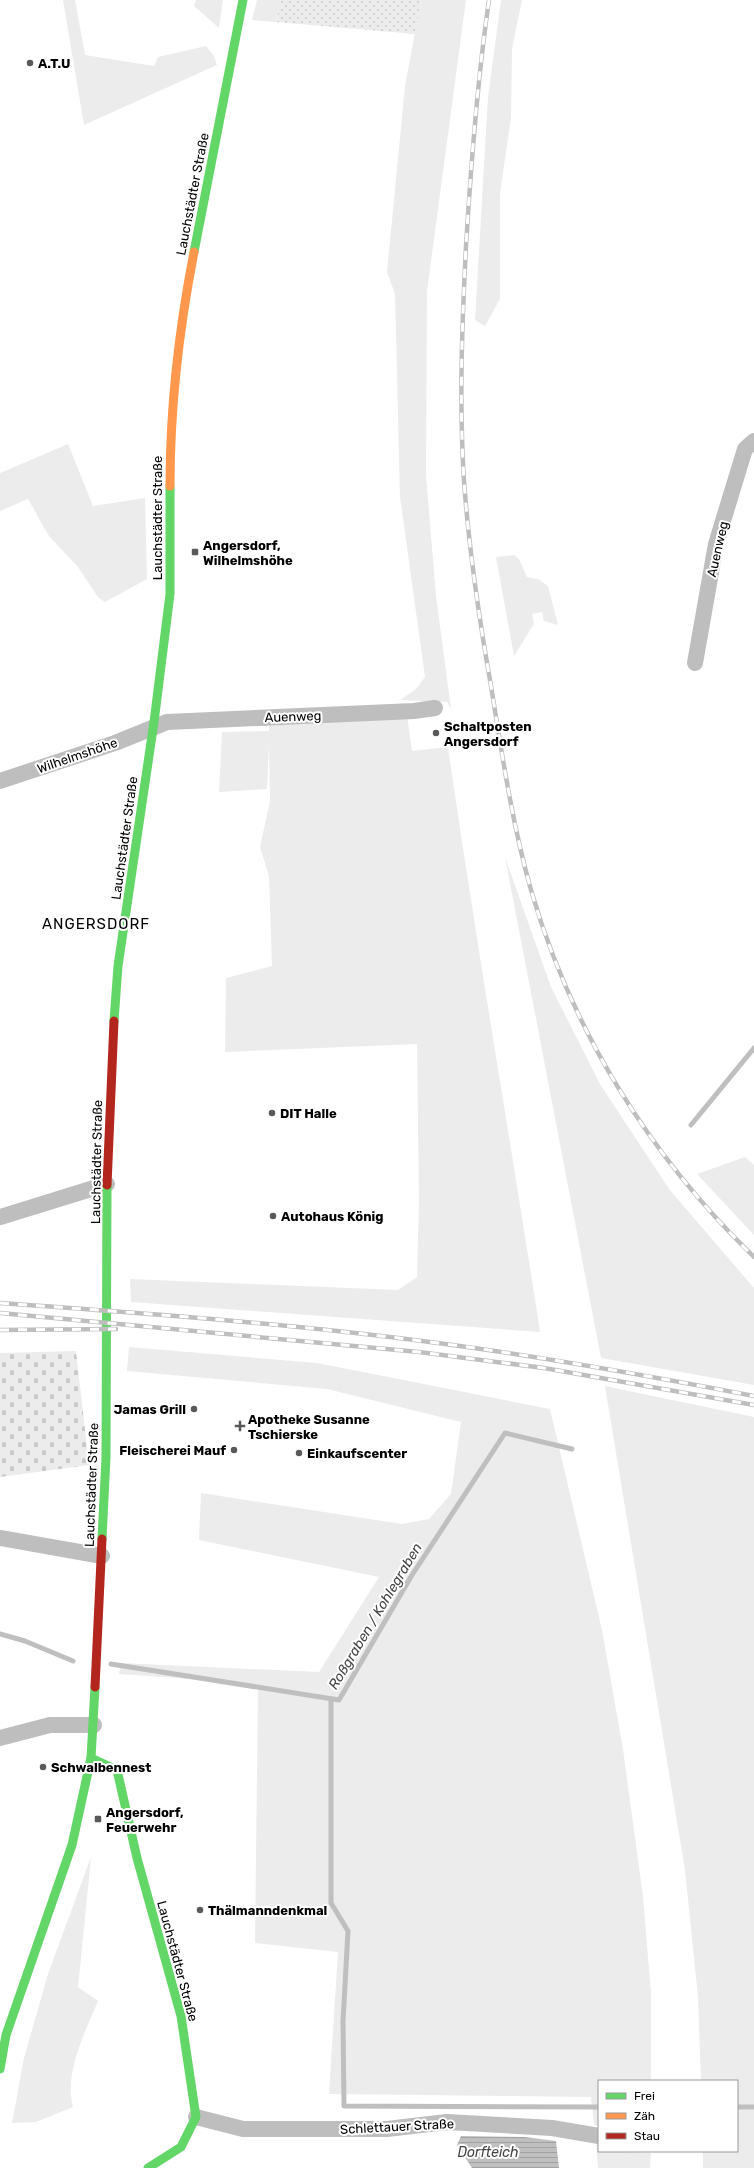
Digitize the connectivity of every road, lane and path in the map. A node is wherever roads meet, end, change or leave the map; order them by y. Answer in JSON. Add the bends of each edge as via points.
{"nodes":[{"id":1,"x":243,"y":0,"type":"edge"},
{"id":2,"x":754,"y":441,"type":"edge"},
{"id":3,"x":695,"y":663,"type":"dead end"},
{"id":4,"x":435,"y":708,"type":"dead end"},
{"id":5,"x":153,"y":728,"type":"junction"},
{"id":6,"x":0,"y":781,"type":"edge"},
{"id":7,"x":108,"y":1184,"type":"junction"},
{"id":8,"x":0,"y":1217,"type":"edge"},
{"id":9,"x":0,"y":1538,"type":"edge"},
{"id":10,"x":102,"y":1556,"type":"junction"},
{"id":11,"x":94,"y":1725,"type":"junction"},
{"id":12,"x":0,"y":1738,"type":"edge"},
{"id":13,"x":91,"y":1758,"type":"junction"},
{"id":14,"x":0,"y":2069,"type":"edge"},
{"id":15,"x":196,"y":2117,"type":"junction"},
{"id":16,"x":598,"y":2136,"type":"edge"},
{"id":17,"x":148,"y":2168,"type":"edge"}],
"edges":[{"from":1,"to":5,"type":"main road","name":"Lauchstädter Straße","via":[[240,28],[183,309],[170,434],[170,594]]},
{"from":2,"to":3,"type":"street","name":"Auenweg","via":[[745,449],[716,544]]},
{"from":4,"to":5,"type":"street","name":"Auenweg","via":[[166,722]]},
{"from":5,"to":6,"type":"street","name":"Wilhelmshöhe"},
{"from":5,"to":7,"type":"main road","name":"Lauchstädter Straße","via":[[118,966],[113,1023]]},
{"from":7,"to":8,"type":"street"},
{"from":7,"to":10,"type":"main road","name":"Lauchstädter Straße","via":[[107,1378]]},
{"from":9,"to":10,"type":"street"},
{"from":10,"to":11,"type":"main road","name":"Lauchstädter Straße"},
{"from":11,"to":12,"type":"street","via":[[50,1725]]},
{"from":11,"to":13,"type":"main road","name":"Lauchstädter Straße"},
{"from":13,"to":14,"type":"main road","name":"Lauchstädter Straße","via":[[72,1845],[6,2036]]},
{"from":13,"to":15,"type":"main road","name":"Lauchstädter Straße","via":[[117,1770],[136,1853],[181,2016]]},
{"from":15,"to":16,"type":"street","name":"Schlettauer Straße","via":[[243,2129],[387,2129],[447,2122],[552,2128]]},
{"from":15,"to":17,"type":"main road","via":[[181,2147]]}]}
